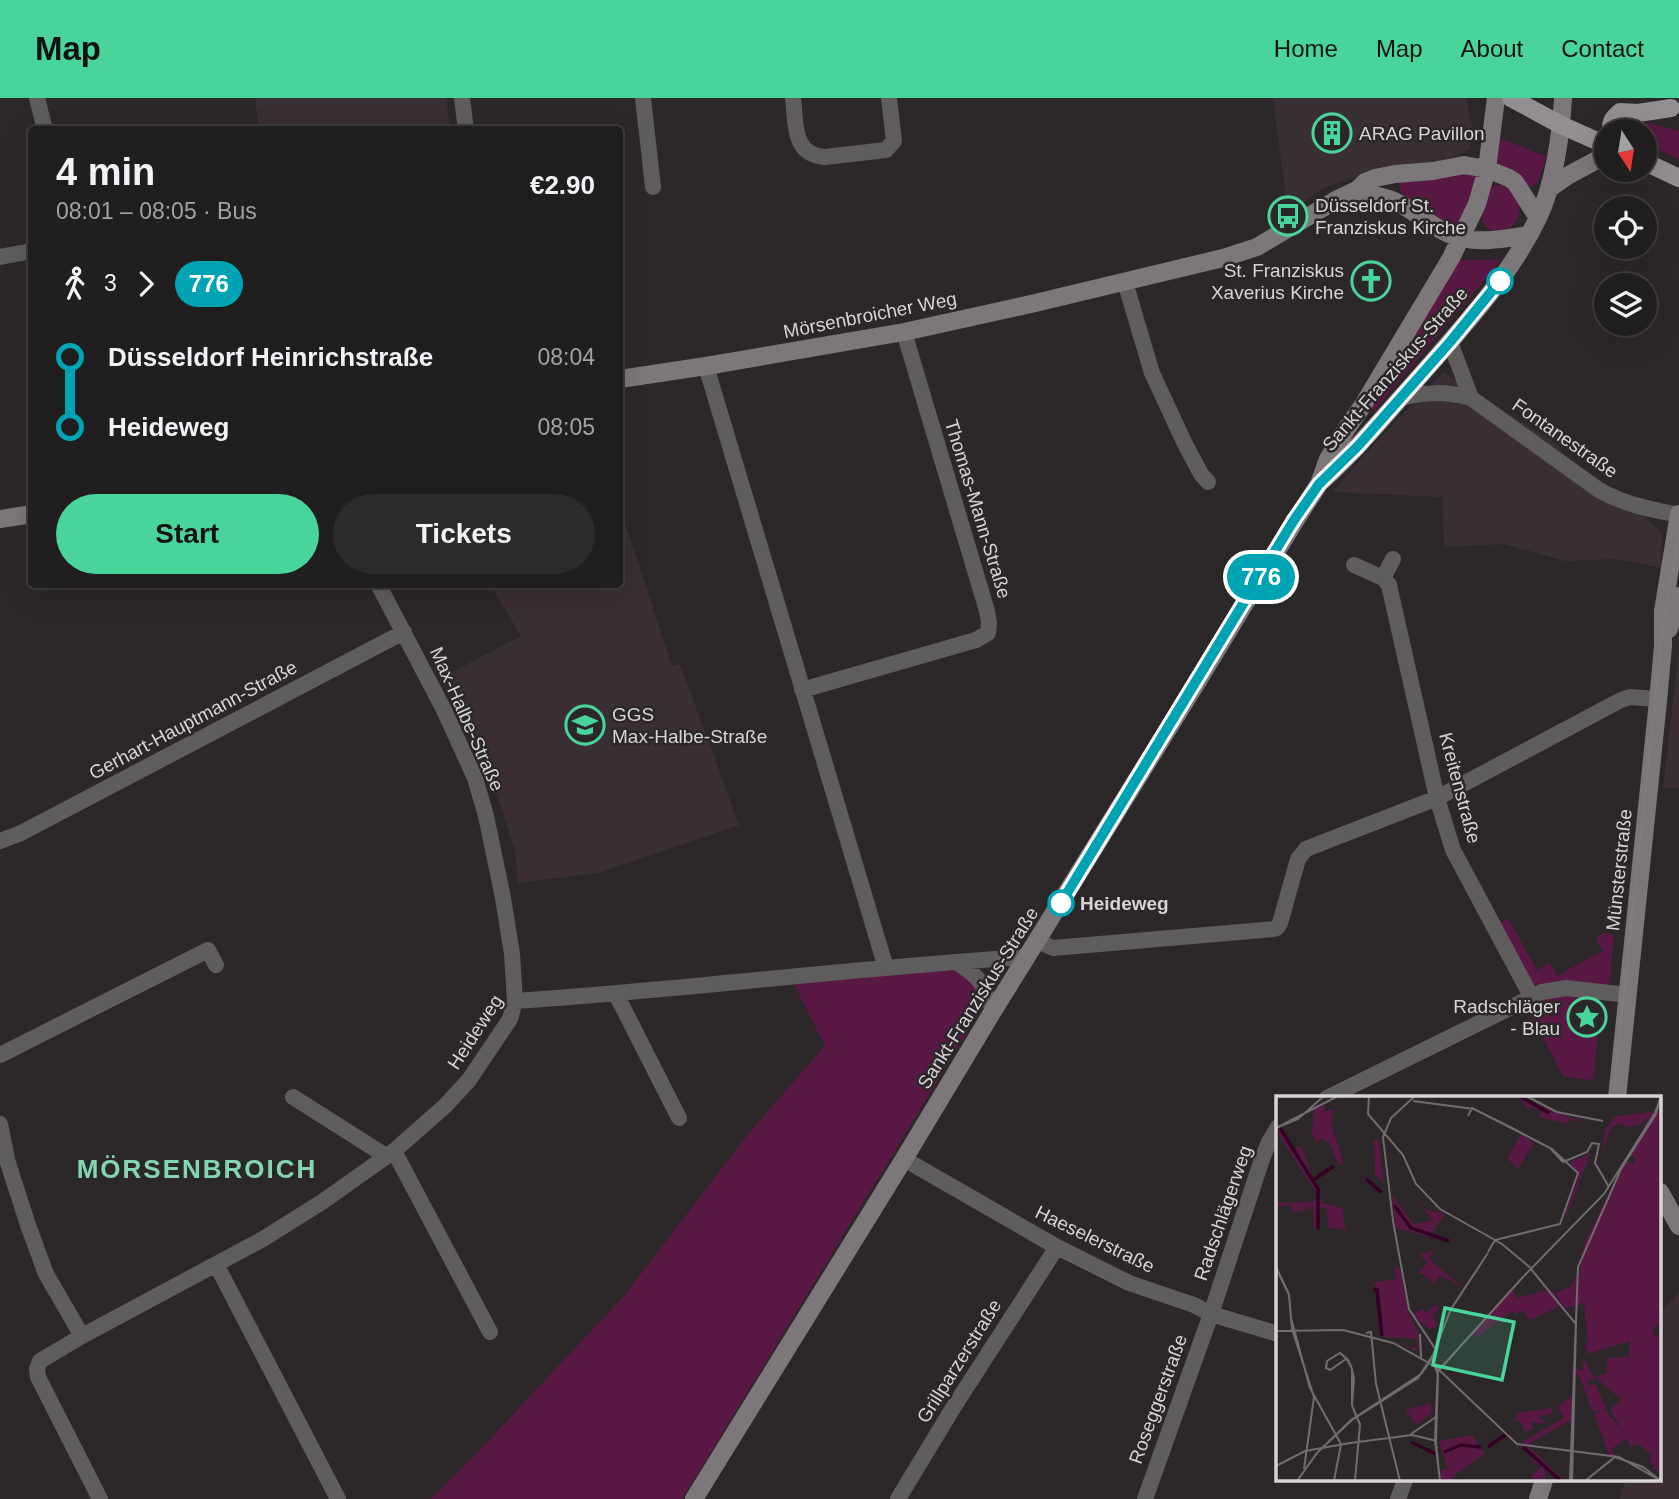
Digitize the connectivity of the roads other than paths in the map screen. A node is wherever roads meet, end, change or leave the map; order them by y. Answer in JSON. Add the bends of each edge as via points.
{"nodes":[{"id":1,"x":37,"y":98,"type":"edge"},
{"id":2,"x":462,"y":98,"type":"edge"},
{"id":3,"x":643,"y":98,"type":"edge"},
{"id":4,"x":793,"y":98,"type":"edge"},
{"id":5,"x":889,"y":98,"type":"edge"},
{"id":6,"x":1496,"y":98,"type":"edge"},
{"id":7,"x":1511,"y":98,"type":"edge"},
{"id":8,"x":1528,"y":98,"type":"edge"},
{"id":9,"x":1563,"y":98,"type":"edge"},
{"id":10,"x":1652,"y":98,"type":"edge"},
{"id":11,"x":1675,"y":110,"type":"edge"},
{"id":12,"x":1543,"y":116,"type":"junction"},
{"id":13,"x":1613,"y":119,"type":"edge"},
{"id":14,"x":1561,"y":125,"type":"junction"},
{"id":15,"x":44,"y":126,"type":"edge"},
{"id":16,"x":466,"y":126,"type":"edge"},
{"id":17,"x":1493,"y":130,"type":"junction"},
{"id":18,"x":1594,"y":140,"type":"edge"},
{"id":19,"x":1594,"y":161,"type":"edge"},
{"id":20,"x":1464,"y":165,"type":"junction"},
{"id":21,"x":1657,"y":168,"type":"edge"},
{"id":22,"x":1488,"y":169,"type":"junction"},
{"id":23,"x":1395,"y":174,"type":"junction"},
{"id":24,"x":1679,"y":178,"type":"edge"},
{"id":25,"x":653,"y":187,"type":"dead end"},
{"id":26,"x":1549,"y":189,"type":"junction"},
{"id":27,"x":1357,"y":190,"type":"junction"},
{"id":28,"x":1396,"y":202,"type":"junction"},
{"id":29,"x":1538,"y":218,"type":"junction"},
{"id":30,"x":1529,"y":235,"type":"junction"},
{"id":31,"x":1461,"y":239,"type":"junction"},
{"id":32,"x":28,"y":252,"type":"edge"},
{"id":33,"x":0,"y":257,"type":"edge"},
{"id":34,"x":1125,"y":282,"type":"junction"},
{"id":35,"x":904,"y":332,"type":"junction"},
{"id":36,"x":1450,"y":342,"type":"junction"},
{"id":37,"x":706,"y":366,"type":"junction"},
{"id":38,"x":623,"y":379,"type":"edge"},
{"id":39,"x":1400,"y":398,"type":"junction"},
{"id":40,"x":1471,"y":398,"type":"junction"},
{"id":41,"x":1208,"y":482,"type":"dead end"},
{"id":42,"x":1319,"y":484,"type":"junction"},
{"id":43,"x":28,"y":515,"type":"edge"},
{"id":44,"x":1679,"y":515,"type":"edge"},
{"id":45,"x":0,"y":519,"type":"edge"},
{"id":46,"x":1393,"y":559,"type":"dead end"},
{"id":47,"x":1354,"y":565,"type":"dead end"},
{"id":48,"x":1383,"y":578,"type":"junction"},
{"id":49,"x":380,"y":588,"type":"edge"},
{"id":50,"x":1679,"y":596,"type":"edge"},
{"id":51,"x":404,"y":632,"type":"junction"},
{"id":52,"x":1663,"y":646,"type":"junction"},
{"id":53,"x":802,"y":690,"type":"junction"},
{"id":54,"x":1658,"y":699,"type":"junction"},
{"id":55,"x":1437,"y":798,"type":"junction"},
{"id":56,"x":0,"y":842,"type":"edge"},
{"id":57,"x":1037,"y":941,"type":"junction"},
{"id":58,"x":1026,"y":957,"type":"junction"},
{"id":59,"x":956,"y":962,"type":"junction"},
{"id":60,"x":216,"y":965,"type":"dead end"},
{"id":61,"x":886,"y":968,"type":"junction"},
{"id":62,"x":616,"y":994,"type":"junction"},
{"id":63,"x":1628,"y":995,"type":"junction"},
{"id":64,"x":1531,"y":996,"type":"junction"},
{"id":65,"x":515,"y":1002,"type":"junction"},
{"id":66,"x":993,"y":1011,"type":"junction"},
{"id":67,"x":0,"y":1055,"type":"edge"},
{"id":68,"x":1331,"y":1096,"type":"edge"},
{"id":69,"x":1617,"y":1096,"type":"edge"},
{"id":70,"x":293,"y":1097,"type":"dead end"},
{"id":71,"x":679,"y":1118,"type":"dead end"},
{"id":72,"x":0,"y":1124,"type":"edge"},
{"id":73,"x":1276,"y":1130,"type":"edge"},
{"id":74,"x":390,"y":1154,"type":"junction"},
{"id":75,"x":904,"y":1159,"type":"junction"},
{"id":76,"x":4,"y":1164,"type":"edge"},
{"id":77,"x":1662,"y":1196,"type":"edge"},
{"id":78,"x":1679,"y":1226,"type":"edge"},
{"id":79,"x":1057,"y":1247,"type":"junction"},
{"id":80,"x":216,"y":1265,"type":"junction"},
{"id":81,"x":1211,"y":1314,"type":"junction"},
{"id":82,"x":490,"y":1332,"type":"dead end"},
{"id":83,"x":1276,"y":1333,"type":"edge"},
{"id":84,"x":82,"y":1336,"type":"junction"},
{"id":85,"x":1404,"y":1482,"type":"edge"},
{"id":86,"x":1543,"y":1482,"type":"edge"},
{"id":87,"x":100,"y":1499,"type":"edge"},
{"id":88,"x":338,"y":1499,"type":"edge"},
{"id":89,"x":694,"y":1499,"type":"edge"},
{"id":90,"x":898,"y":1499,"type":"edge"},
{"id":91,"x":1145,"y":1499,"type":"edge"},
{"id":92,"x":1398,"y":1499,"type":"edge"},
{"id":93,"x":1538,"y":1499,"type":"edge"}],
"edges":[{"from":1,"to":15,"type":"street"},
{"from":2,"to":16,"type":"street"},
{"from":3,"to":25,"type":"street"},
{"from":4,"to":5,"type":"street","via":[[802,147],[816,157],[825,157],[886,150],[894,141]]},
{"from":6,"to":17,"type":"main road","name":"Sankt-Franziskus-Straße"},
{"from":7,"to":12,"type":"main road"},
{"from":8,"to":12,"type":"main road"},
{"from":9,"to":14,"type":"main road","name":"Sankt-Franziskus-Straße"},
{"from":10,"to":11,"type":"main road"},
{"from":11,"to":13,"type":"main road","via":[[1627,111]]},
{"from":12,"to":14,"type":"main road"},
{"from":14,"to":18,"type":"main road"},
{"from":14,"to":26,"type":"main road","name":"Sankt-Franziskus-Straße"},
{"from":17,"to":20,"type":"main road","via":[[1484,138],[1479,155]]},
{"from":17,"to":22,"type":"main road","name":"Sankt-Franziskus-Straße"},
{"from":19,"to":26,"type":"main road"},
{"from":20,"to":22,"type":"main road","name":"Mörsenbroicher Weg"},
{"from":20,"to":23,"type":"main road","name":"Mörsenbroicher Weg"},
{"from":21,"to":24,"type":"main road"},
{"from":22,"to":29,"type":"main road","name":"Mörsenbroicher Weg","via":[[1515,183]]},
{"from":22,"to":31,"type":"main road","name":"Sankt-Franziskus-Straße"},
{"from":23,"to":27,"type":"main road","name":"Mörsenbroicher Weg","via":[[1365,182]]},
{"from":23,"to":28,"type":"main road"},
{"from":26,"to":29,"type":"main road","name":"Sankt-Franziskus-Straße"},
{"from":27,"to":28,"type":"main road"},
{"from":27,"to":34,"type":"main road","name":"Mörsenbroicher Weg","via":[[1257,247]]},
{"from":28,"to":31,"type":"main road"},
{"from":29,"to":30,"type":"main road","name":"Sankt-Franziskus-Straße"},
{"from":30,"to":31,"type":"main road"},
{"from":30,"to":36,"type":"main road","name":"Sankt-Franziskus-Straße","via":[[1500,281]]},
{"from":31,"to":42,"type":"main road","name":"Sankt-Franziskus-Straße","via":[[1328,459]]},
{"from":32,"to":33,"type":"street"},
{"from":34,"to":35,"type":"main road","name":"Mörsenbroicher Weg"},
{"from":34,"to":41,"type":"street","via":[[1152,373]]},
{"from":35,"to":37,"type":"main road","name":"Mörsenbroicher Weg"},
{"from":35,"to":53,"type":"street","name":"Thomas-Mann-Straße","via":[[987,611],[988,633]]},
{"from":36,"to":39,"type":"main road","name":"Sankt-Franziskus-Straße"},
{"from":36,"to":40,"type":"street"},
{"from":37,"to":38,"type":"main road","name":"Mörsenbroicher Weg"},
{"from":37,"to":53,"type":"street"},
{"from":39,"to":40,"type":"street","name":"Fontanestraße","via":[[1434,392]]},
{"from":39,"to":42,"type":"main road","name":"Sankt-Franziskus-Straße"},
{"from":40,"to":44,"type":"street","name":"Fontanestraße","via":[[1599,490],[1630,505]]},
{"from":42,"to":57,"type":"main road","name":"Sankt-Franziskus-Straße"},
{"from":43,"to":45,"type":"main road"},
{"from":44,"to":52,"type":"main road","name":"Münsterstraße","via":[[1663,611]]},
{"from":46,"to":48,"type":"street"},
{"from":47,"to":48,"type":"street"},
{"from":48,"to":55,"type":"street","name":"Kreitenstraße","via":[[1392,596]]},
{"from":49,"to":51,"type":"street","name":"Max-Halbe-Straße"},
{"from":50,"to":52,"type":"main road","name":"Münsterstraße"},
{"from":51,"to":56,"type":"street","name":"Gerhart-Hauptmann-Straße"},
{"from":51,"to":65,"type":"street","name":"Max-Halbe-Straße","via":[[479,791],[503,898]]},
{"from":52,"to":54,"type":"main road","name":"Münsterstraße"},
{"from":53,"to":61,"type":"street"},
{"from":54,"to":55,"type":"street","via":[[1621,699]]},
{"from":54,"to":63,"type":"main road","name":"Münsterstraße"},
{"from":55,"to":57,"type":"street","via":[[1306,849],[1298,859],[1280,923],[1274,929],[1053,948]]},
{"from":55,"to":64,"type":"street","name":"Kreitenstraße","via":[[1453,850]]},
{"from":57,"to":58,"type":"main road","name":"Sankt-Franziskus-Straße"},
{"from":58,"to":59,"type":"street","name":"Heideweg"},
{"from":58,"to":66,"type":"main road","name":"Sankt-Franziskus-Straße"},
{"from":59,"to":61,"type":"street","name":"Heideweg"},
{"from":59,"to":66,"type":"street","via":[[981,981]]},
{"from":60,"to":67,"type":"street","via":[[208,950]]},
{"from":61,"to":62,"type":"street","name":"Heideweg"},
{"from":62,"to":65,"type":"street","name":"Heideweg"},
{"from":62,"to":71,"type":"street"},
{"from":63,"to":64,"type":"street","via":[[1566,988]]},
{"from":63,"to":69,"type":"main road","name":"Münsterstraße"},
{"from":64,"to":68,"type":"street"},
{"from":65,"to":74,"type":"street","name":"Heideweg","via":[[502,1033],[469,1080]]},
{"from":66,"to":75,"type":"main road","name":"Sankt-Franziskus-Straße"},
{"from":70,"to":74,"type":"street"},
{"from":72,"to":76,"type":"street"},
{"from":73,"to":81,"type":"street","name":"Radschlägerweg","via":[[1262,1159]]},
{"from":74,"to":80,"type":"street","name":"Heideweg","via":[[322,1202]]},
{"from":74,"to":82,"type":"street"},
{"from":75,"to":79,"type":"street","name":"Haeselerstraße"},
{"from":75,"to":89,"type":"main road","name":"Sankt-Franziskus-Straße"},
{"from":76,"to":84,"type":"street","via":[[47,1274]]},
{"from":77,"to":78,"type":"main road"},
{"from":79,"to":81,"type":"street","name":"Haeselerstraße","via":[[1129,1283]]},
{"from":79,"to":90,"type":"street","name":"Grillparzerstraße"},
{"from":80,"to":84,"type":"street","name":"Heideweg"},
{"from":80,"to":88,"type":"street"},
{"from":81,"to":83,"type":"street","name":"Haeselerstraße"},
{"from":81,"to":91,"type":"street","name":"Roseggerstraße"},
{"from":84,"to":87,"type":"street","name":"Heideweg","via":[[43,1359],[37,1373]]},
{"from":85,"to":92,"type":"street"},
{"from":86,"to":93,"type":"main road"}]}
